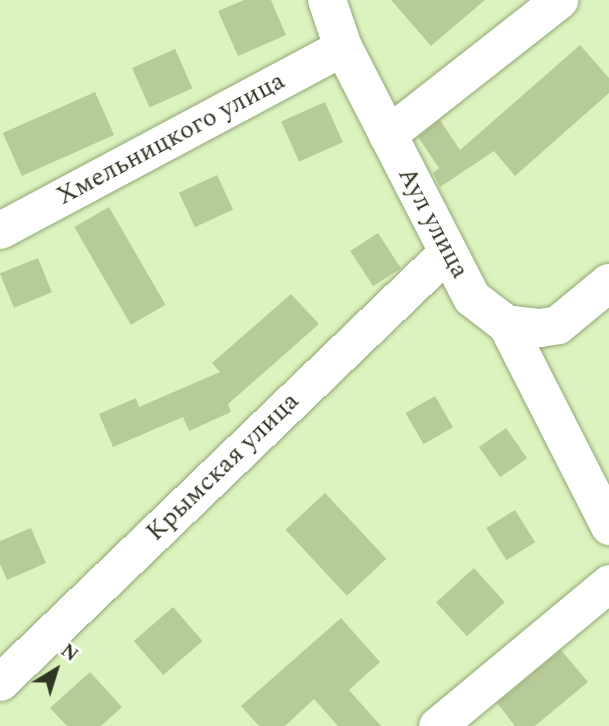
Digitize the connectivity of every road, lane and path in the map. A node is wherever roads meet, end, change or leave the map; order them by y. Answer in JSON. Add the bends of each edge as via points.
{"nodes":[{"id":1,"x":327,"y":0,"type":"edge"},
{"id":2,"x":559,"y":0,"type":"edge"},
{"id":3,"x":342,"y":47,"type":"junction"},
{"id":4,"x":387,"y":135,"type":"junction"},
{"id":5,"x":0,"y":230,"type":"edge"},
{"id":6,"x":447,"y":252,"type":"junction"},
{"id":7,"x":609,"y":283,"type":"edge"},
{"id":8,"x":506,"y":324,"type":"junction"},
{"id":9,"x":609,"y":526,"type":"edge"},
{"id":10,"x":609,"y":583,"type":"edge"},
{"id":11,"x":0,"y":682,"type":"edge"},
{"id":12,"x":437,"y":726,"type":"edge"}],
"edges":[{"from":1,"to":3,"type":"main road","name":"Аул улица"},
{"from":2,"to":4,"type":"street"},
{"from":3,"to":4,"type":"main road","name":"Аул улица"},
{"from":3,"to":5,"type":"street","name":"Хмельницкого улица"},
{"from":4,"to":6,"type":"main road","name":"Аул улица"},
{"from":6,"to":8,"type":"main road","name":"Аул улица","via":[[472,298]]},
{"from":6,"to":11,"type":"street","name":"Крымская улица"},
{"from":7,"to":8,"type":"main road","via":[[558,325],[524,329]]},
{"from":8,"to":9,"type":"street"},
{"from":10,"to":12,"type":"street"}]}
